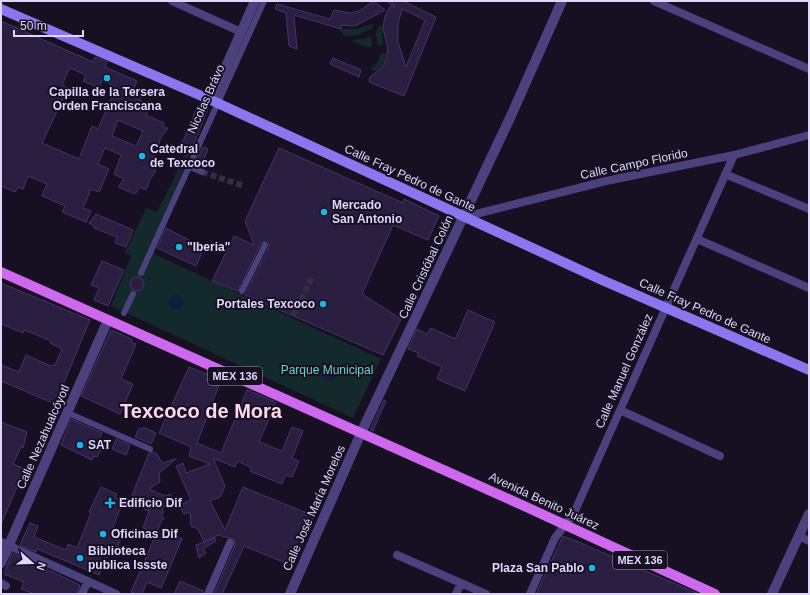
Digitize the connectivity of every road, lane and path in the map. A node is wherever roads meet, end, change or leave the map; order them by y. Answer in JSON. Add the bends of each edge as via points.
{"nodes":[{"id":1,"x":172,"y":1,"type":"edge"},
{"id":2,"x":255,"y":1,"type":"edge"},
{"id":3,"x":264,"y":1,"type":"edge"},
{"id":4,"x":562,"y":1,"type":"edge"},
{"id":5,"x":654,"y":1,"type":"edge"},
{"id":6,"x":1,"y":9,"type":"edge"},
{"id":7,"x":241,"y":32,"type":"junction"},
{"id":8,"x":809,"y":69,"type":"edge"},
{"id":9,"x":215,"y":102,"type":"junction"},
{"id":10,"x":808,"y":137,"type":"edge"},
{"id":11,"x":734,"y":154,"type":"junction"},
{"id":12,"x":190,"y":167,"type":"junction"},
{"id":13,"x":202,"y":172,"type":"tunnel mouth"},
{"id":14,"x":726,"y":174,"type":"junction"},
{"id":15,"x":809,"y":209,"type":"edge"},
{"id":16,"x":464,"y":217,"type":"junction"},
{"id":17,"x":697,"y":239,"type":"junction"},
{"id":18,"x":265,"y":245,"type":"dead end"},
{"id":19,"x":1,"y":272,"type":"edge"},
{"id":20,"x":141,"y":273,"type":"dead end"},
{"id":21,"x":809,"y":288,"type":"edge"},
{"id":22,"x":242,"y":291,"type":"dead end"},
{"id":23,"x":133,"y":294,"type":"dead end"},
{"id":24,"x":665,"y":308,"type":"junction"},
{"id":25,"x":124,"y":313,"type":"dead end"},
{"id":26,"x":108,"y":320,"type":"junction"},
{"id":27,"x":809,"y":370,"type":"edge"},
{"id":28,"x":620,"y":410,"type":"junction"},
{"id":29,"x":68,"y":414,"type":"junction"},
{"id":30,"x":361,"y":433,"type":"junction"},
{"id":31,"x":150,"y":449,"type":"dead end"},
{"id":32,"x":720,"y":456,"type":"dead end"},
{"id":33,"x":809,"y":514,"type":"edge"},
{"id":34,"x":565,"y":525,"type":"junction"},
{"id":35,"x":805,"y":537,"type":"edge"},
{"id":36,"x":230,"y":543,"type":"dead end"},
{"id":37,"x":5,"y":544,"type":"edge"},
{"id":38,"x":397,"y":555,"type":"dead end"},
{"id":39,"x":1,"y":563,"type":"edge"},
{"id":40,"x":88,"y":581,"type":"junction"},
{"id":41,"x":461,"y":583,"type":"junction"},
{"id":42,"x":82,"y":594,"type":"edge"},
{"id":43,"x":116,"y":594,"type":"edge"},
{"id":44,"x":208,"y":594,"type":"edge"},
{"id":45,"x":290,"y":594,"type":"edge"},
{"id":46,"x":456,"y":594,"type":"edge"},
{"id":47,"x":486,"y":594,"type":"edge"},
{"id":48,"x":530,"y":594,"type":"edge"},
{"id":49,"x":715,"y":594,"type":"edge"},
{"id":50,"x":772,"y":594,"type":"edge"},
{"id":51,"x":779,"y":594,"type":"edge"}],
"edges":[{"from":1,"to":7,"type":"street"},
{"from":2,"to":7,"type":"street","name":"Nicolas Brávo"},
{"from":3,"to":9,"type":"street","name":"Nicolas Brávo"},
{"from":4,"to":16,"type":"street","name":"Calle Cristóbal Colón"},
{"from":5,"to":8,"type":"street"},
{"from":6,"to":9,"type":"main road","name":"Calle Fray Pedro de Gante"},
{"from":7,"to":9,"type":"street","name":"Nicolas Brávo"},
{"from":9,"to":12,"type":"street","name":"Nicolas Brávo"},
{"from":9,"to":16,"type":"main road","name":"Calle Fray Pedro de Gante"},
{"from":10,"to":11,"type":"street","name":"Calle Campo Florido"},
{"from":11,"to":14,"type":"street","name":"Calle Manuel González"},
{"from":11,"to":16,"type":"street","name":"Calle Campo Florido","via":[[606,181]]},
{"from":12,"to":13,"type":"street"},
{"from":12,"to":20,"type":"street","name":"Nicolas Brávo"},
{"from":14,"to":15,"type":"street"},
{"from":14,"to":17,"type":"street","name":"Calle Manuel González"},
{"from":16,"to":24,"type":"main road","name":"Calle Fray Pedro de Gante"},
{"from":16,"to":30,"type":"street","name":"Calle Cristóbal Colón"},
{"from":17,"to":21,"type":"street"},
{"from":17,"to":24,"type":"street","name":"Calle Manuel González"},
{"from":18,"to":22,"type":"street"},
{"from":19,"to":26,"type":"main road","number":"MEX 136"},
{"from":23,"to":25,"type":"street"},
{"from":24,"to":27,"type":"main road","name":"Calle Fray Pedro de Gante"},
{"from":24,"to":28,"type":"street","name":"Calle Manuel González"},
{"from":26,"to":29,"type":"street","name":"Calle Nezahualcóyotl"},
{"from":26,"to":30,"type":"main road","number":"MEX 136"},
{"from":28,"to":32,"type":"street"},
{"from":28,"to":34,"type":"street","name":"Calle Manuel González","via":[[574,513]]},
{"from":29,"to":31,"type":"street"},
{"from":29,"to":37,"type":"street","name":"Calle Nezahualcóyotl"},
{"from":30,"to":34,"type":"main road","name":"Avenida Benito Juárez","number":"MEX 136"},
{"from":30,"to":45,"type":"street","name":"Calle José María Morelos"},
{"from":33,"to":35,"type":"street"},
{"from":34,"to":48,"type":"street","name":"Calle Manuel González","via":[[555,538]]},
{"from":34,"to":49,"type":"main road","name":"Avenida Benito Juárez","number":"MEX 136"},
{"from":35,"to":50,"type":"street"},
{"from":35,"to":51,"type":"street"},
{"from":36,"to":44,"type":"street"},
{"from":37,"to":39,"type":"street","name":"Calle Nezahualcóyotl"},
{"from":37,"to":40,"type":"street"},
{"from":38,"to":41,"type":"street"},
{"from":40,"to":42,"type":"street"},
{"from":40,"to":43,"type":"street"},
{"from":41,"to":46,"type":"street"},
{"from":41,"to":47,"type":"street"}]}
